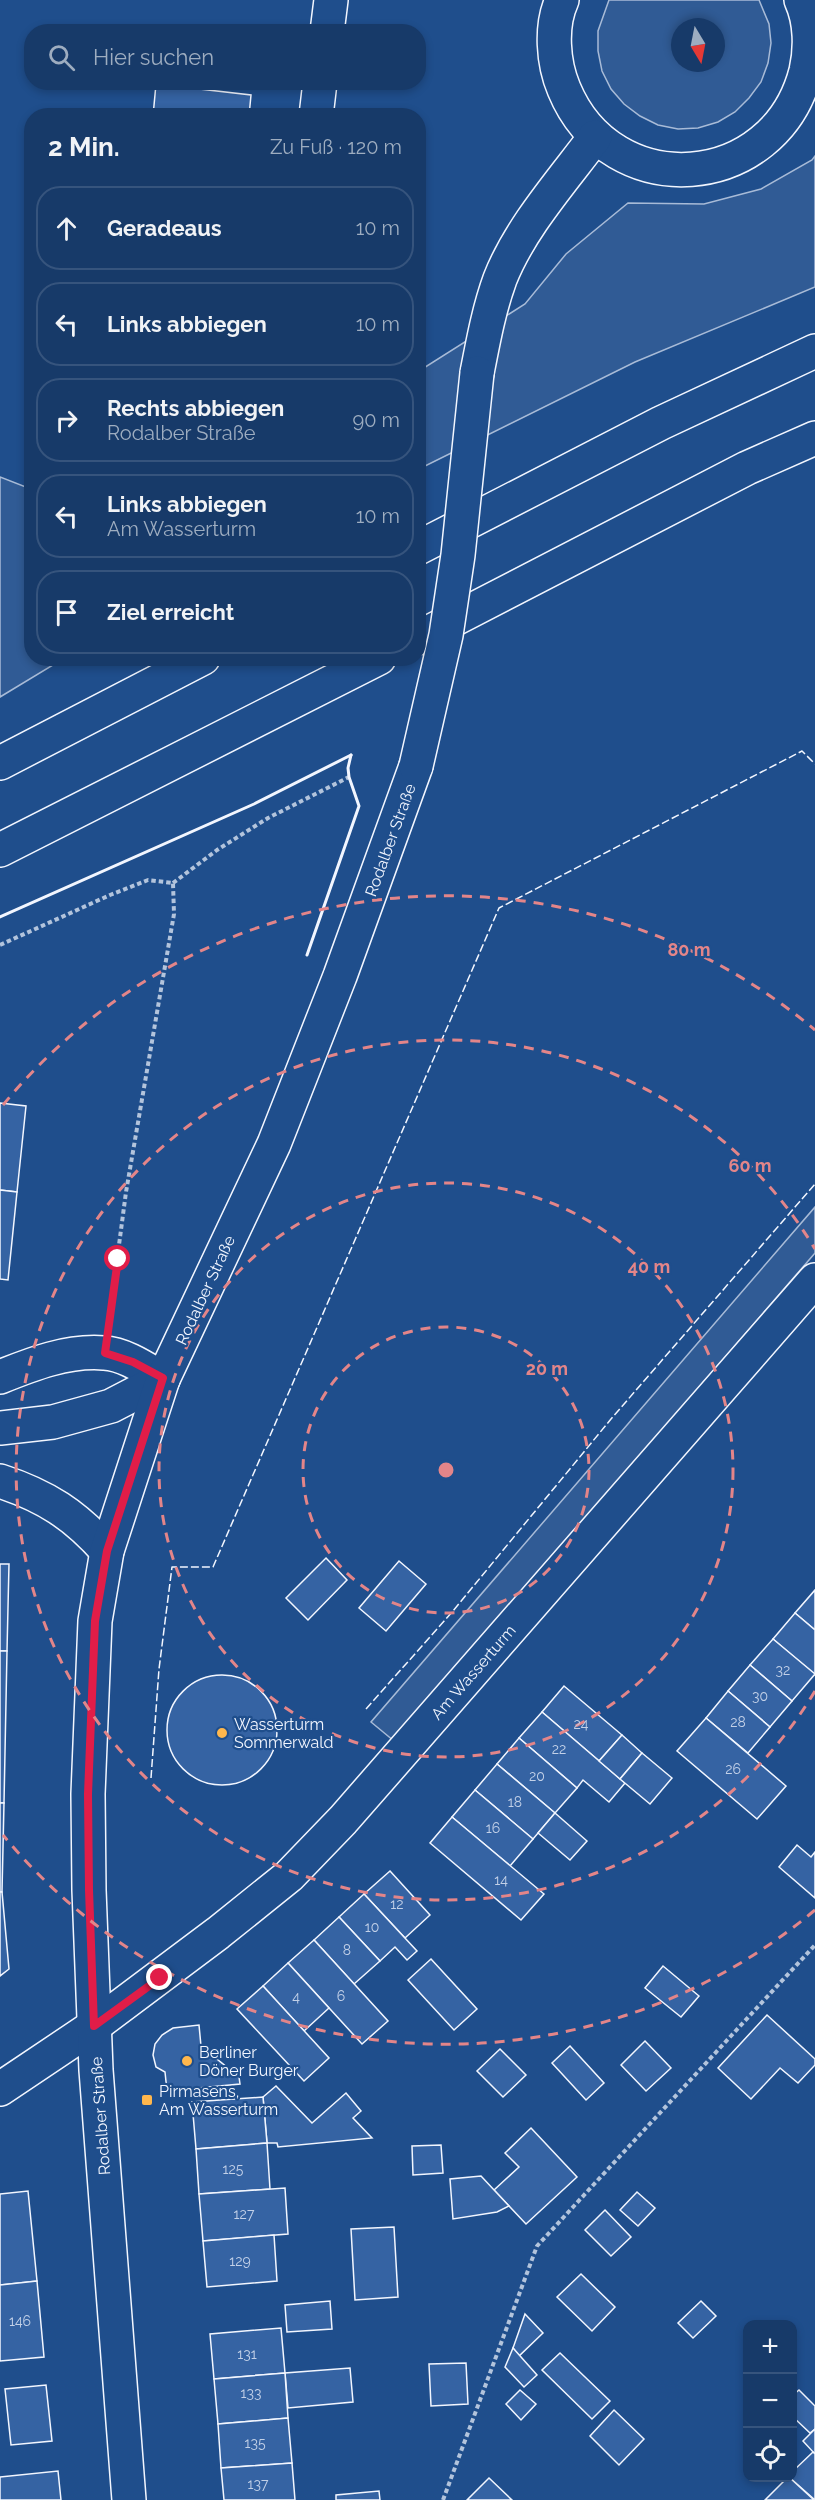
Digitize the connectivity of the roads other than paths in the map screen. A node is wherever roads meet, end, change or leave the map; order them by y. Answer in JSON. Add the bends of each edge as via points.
{"nodes":[{"id":1,"x":331,"y":0,"type":"edge"},
{"id":2,"x":562,"y":0,"type":"edge"},
{"id":3,"x":801,"y":0,"type":"edge"},
{"id":4,"x":328,"y":24,"type":"edge"},
{"id":5,"x":812,"y":54,"type":"edge"},
{"id":6,"x":319,"y":90,"type":"edge"},
{"id":7,"x":317,"y":108,"type":"edge"},
{"id":8,"x":595,"y":137,"type":"junction"},
{"id":9,"x":815,"y":351,"type":"edge"},
{"id":10,"x":815,"y":438,"type":"edge"},
{"id":11,"x":426,"y":544,"type":"edge"},
{"id":12,"x":426,"y":634,"type":"edge"},
{"id":13,"x":188,"y":666,"type":"edge"},
{"id":14,"x":363,"y":666,"type":"edge"},
{"id":15,"x":0,"y":764,"type":"edge"},
{"id":16,"x":0,"y":850,"type":"edge"},
{"id":17,"x":815,"y":1280,"type":"edge"},
{"id":18,"x":0,"y":1377,"type":"edge"},
{"id":19,"x":163,"y":1378,"type":"junction"},
{"id":20,"x":0,"y":1428,"type":"edge"},
{"id":21,"x":0,"y":1481,"type":"edge"},
{"id":22,"x":107,"y":1551,"type":"junction"},
{"id":23,"x":94,"y":2026,"type":"junction"},
{"id":24,"x":0,"y":2089,"type":"edge"},
{"id":25,"x":129,"y":2500,"type":"edge"}],
"edges":[{"from":1,"to":4,"type":"main road"},
{"from":2,"to":8,"type":"main road","via":[[554,40],[558,76],[572,109]]},
{"from":3,"to":5,"type":"main road"},
{"from":5,"to":8,"type":"main road","via":[[800,93],[778,127],[747,153],[709,168],[668,170],[629,159]]},
{"from":6,"to":7,"type":"main road"},
{"from":8,"to":19,"type":"main road","name":"Rodalber Straße","bridge":true,"via":[[534,217],[501,278],[477,373],[459,555],[416,766],[274,1144]]},
{"from":9,"to":11,"type":"main road","via":[[661,423]]},
{"from":10,"to":12,"type":"main road","via":[[747,468]]},
{"from":13,"to":15,"type":"main road"},
{"from":14,"to":16,"type":"main road"},
{"from":17,"to":23,"type":"main road","name":"Am Wasserturm","via":[[343,1820],[289,1876]]},
{"from":18,"to":19,"type":"main road","via":[[40,1361],[105,1353]]},
{"from":19,"to":20,"type":"main road","via":[[111,1406],[53,1422]]},
{"from":19,"to":22,"type":"main road","name":"Rodalber Straße"},
{"from":21,"to":22,"type":"main road","via":[[29,1491],[63,1510]]},
{"from":22,"to":23,"type":"main road","name":"Rodalber Straße","via":[[95,1621],[90,1717],[89,1890]]},
{"from":23,"to":24,"type":"main road","name":"Am Wasserturm"},
{"from":23,"to":25,"type":"main road","name":"Rodalber Straße"}]}
